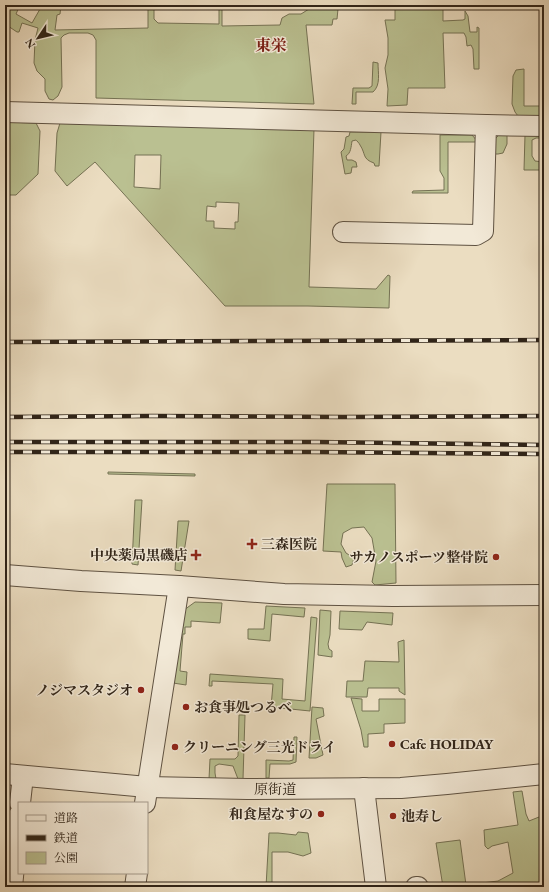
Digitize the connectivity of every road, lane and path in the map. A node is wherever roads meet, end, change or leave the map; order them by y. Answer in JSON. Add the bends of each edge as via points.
{"nodes":[{"id":1,"x":5,"y":112,"type":"edge"},
{"id":2,"x":486,"y":125,"type":"junction"},
{"id":3,"x":544,"y":126,"type":"edge"},
{"id":4,"x":343,"y":232,"type":"dead end"},
{"id":5,"x":5,"y":575,"type":"edge"},
{"id":6,"x":179,"y":586,"type":"junction"},
{"id":7,"x":544,"y":595,"type":"edge"},
{"id":8,"x":544,"y":774,"type":"edge"},
{"id":9,"x":14,"y":775,"type":"edge"},
{"id":10,"x":364,"y":788,"type":"junction"},
{"id":11,"x":146,"y":795,"type":"edge"},
{"id":12,"x":20,"y":802,"type":"edge"},
{"id":13,"x":18,"y":825,"type":"edge"},
{"id":14,"x":137,"y":874,"type":"edge"},
{"id":15,"x":12,"y":887,"type":"edge"},
{"id":16,"x":136,"y":887,"type":"edge"},
{"id":17,"x":376,"y":887,"type":"edge"}],
"edges":[{"from":1,"to":2,"type":"street"},
{"from":2,"to":3,"type":"street"},
{"from":2,"to":4,"type":"street","via":[[483,231],[476,235]]},
{"from":5,"to":6,"type":"street"},
{"from":6,"to":7,"type":"street","via":[[292,594]]},
{"from":6,"to":11,"type":"street"},
{"from":8,"to":10,"type":"street","name":"原街道","via":[[402,788]]},
{"from":9,"to":11,"type":"street","name":"原街道"},
{"from":9,"to":12,"type":"street"},
{"from":10,"to":11,"type":"street","name":"原街道","via":[[247,789]]},
{"from":10,"to":17,"type":"street"},
{"from":13,"to":15,"type":"street"},
{"from":14,"to":16,"type":"street"}]}
